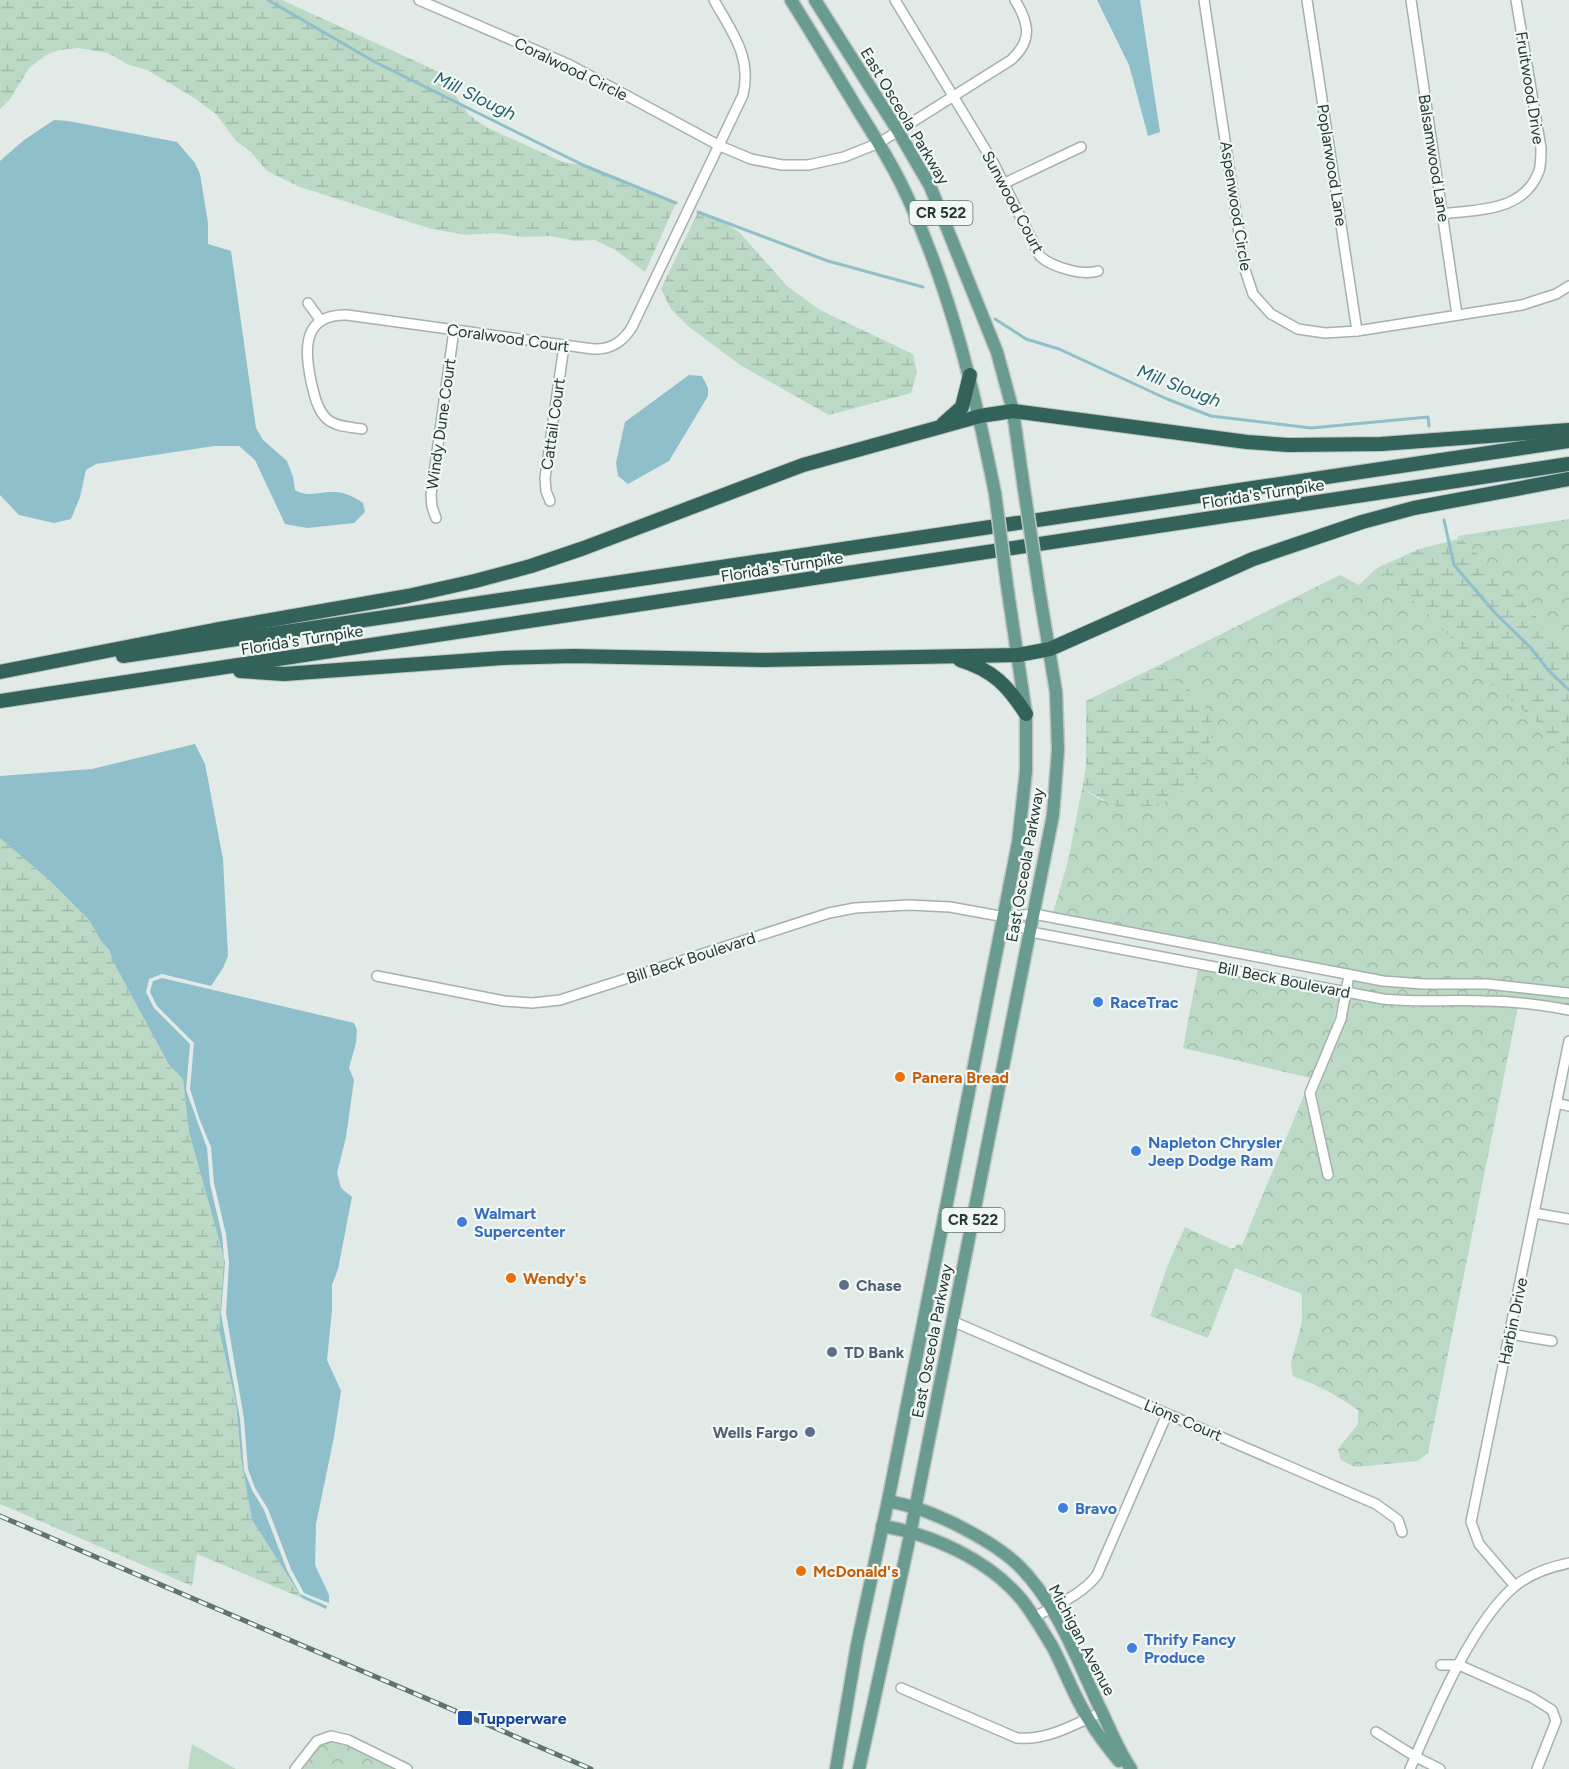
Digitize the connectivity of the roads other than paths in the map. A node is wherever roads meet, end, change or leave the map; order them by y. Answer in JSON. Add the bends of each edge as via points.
{"nodes":[{"id":1,"x":418,"y":0,"type":"edge"},
{"id":2,"x":714,"y":0,"type":"edge"},
{"id":3,"x":791,"y":0,"type":"edge"},
{"id":4,"x":815,"y":0,"type":"edge"},
{"id":5,"x":895,"y":0,"type":"edge"},
{"id":6,"x":1015,"y":0,"type":"edge"},
{"id":7,"x":1204,"y":0,"type":"edge"},
{"id":8,"x":1307,"y":0,"type":"edge"},
{"id":9,"x":1411,"y":0,"type":"edge"},
{"id":10,"x":1515,"y":0,"type":"edge"},
{"id":11,"x":954,"y":95,"type":"junction"},
{"id":12,"x":898,"y":131,"type":"junction"},
{"id":13,"x":879,"y":143,"type":"junction"},
{"id":14,"x":720,"y":146,"type":"junction"},
{"id":15,"x":1081,"y":147,"type":"dead end"},
{"id":16,"x":1005,"y":183,"type":"junction"},
{"id":17,"x":1443,"y":214,"type":"junction"},
{"id":18,"x":1098,"y":271,"type":"dead end"},
{"id":19,"x":1569,"y":286,"type":"edge"},
{"id":20,"x":308,"y":303,"type":"dead end"},
{"id":21,"x":1457,"y":315,"type":"junction"},
{"id":22,"x":321,"y":321,"type":"junction"},
{"id":23,"x":454,"y":330,"type":"junction"},
{"id":24,"x":1357,"y":331,"type":"junction"},
{"id":25,"x":564,"y":346,"type":"junction"},
{"id":26,"x":970,"y":375,"type":"junction"},
{"id":27,"x":1012,"y":411,"type":"junction"},
{"id":28,"x":980,"y":416,"type":"junction"},
{"id":29,"x":939,"y":428,"type":"junction"},
{"id":30,"x":362,"y":429,"type":"dead end"},
{"id":31,"x":1569,"y":430,"type":"edge"},
{"id":32,"x":1569,"y":441,"type":"edge"},
{"id":33,"x":1569,"y":464,"type":"edge"},
{"id":34,"x":1569,"y":479,"type":"edge"},
{"id":35,"x":550,"y":501,"type":"dead end"},
{"id":36,"x":436,"y":518,"type":"dead end"},
{"id":37,"x":1050,"y":649,"type":"junction"},
{"id":38,"x":1017,"y":655,"type":"junction"},
{"id":39,"x":947,"y":656,"type":"junction"},
{"id":40,"x":214,"y":670,"type":"junction"},
{"id":41,"x":0,"y":673,"type":"edge"},
{"id":42,"x":0,"y":701,"type":"edge"},
{"id":43,"x":1026,"y":714,"type":"junction"},
{"id":44,"x":1034,"y":914,"type":"junction"},
{"id":45,"x":1005,"y":917,"type":"junction"},
{"id":46,"x":1031,"y":932,"type":"junction"},
{"id":47,"x":1348,"y":975,"type":"junction"},
{"id":48,"x":377,"y":976,"type":"dead end"},
{"id":49,"x":1346,"y":992,"type":"junction"},
{"id":50,"x":1569,"y":993,"type":"edge"},
{"id":51,"x":1569,"y":1010,"type":"edge"},
{"id":52,"x":1569,"y":1041,"type":"edge"},
{"id":53,"x":1556,"y":1103,"type":"junction"},
{"id":54,"x":1569,"y":1106,"type":"edge"},
{"id":55,"x":1328,"y":1175,"type":"dead end"},
{"id":56,"x":1534,"y":1213,"type":"junction"},
{"id":57,"x":1569,"y":1219,"type":"edge"},
{"id":58,"x":952,"y":1321,"type":"junction"},
{"id":59,"x":1510,"y":1334,"type":"junction"},
{"id":60,"x":1552,"y":1341,"type":"dead end"},
{"id":61,"x":1167,"y":1414,"type":"junction"},
{"id":62,"x":888,"y":1501,"type":"junction"},
{"id":63,"x":915,"y":1506,"type":"junction"},
{"id":64,"x":882,"y":1526,"type":"junction"},
{"id":65,"x":910,"y":1531,"type":"junction"},
{"id":66,"x":1402,"y":1532,"type":"dead end"},
{"id":67,"x":1569,"y":1563,"type":"edge"},
{"id":68,"x":1515,"y":1586,"type":"junction"},
{"id":69,"x":1050,"y":1608,"type":"junction"},
{"id":70,"x":1033,"y":1618,"type":"junction"},
{"id":71,"x":1441,"y":1665,"type":"dead end"},
{"id":72,"x":1459,"y":1665,"type":"junction"},
{"id":73,"x":901,"y":1688,"type":"dead end"},
{"id":74,"x":1102,"y":1712,"type":"junction"},
{"id":75,"x":1087,"y":1719,"type":"junction"},
{"id":76,"x":1376,"y":1732,"type":"dead end"},
{"id":77,"x":1416,"y":1757,"type":"junction"},
{"id":78,"x":295,"y":1769,"type":"edge"},
{"id":79,"x":407,"y":1769,"type":"edge"},
{"id":80,"x":836,"y":1769,"type":"edge"},
{"id":81,"x":859,"y":1769,"type":"edge"},
{"id":82,"x":1129,"y":1769,"type":"edge"},
{"id":83,"x":1410,"y":1769,"type":"edge"},
{"id":84,"x":1440,"y":1769,"type":"edge"},
{"id":85,"x":1537,"y":1769,"type":"edge"}],
"edges":[{"from":1,"to":14,"type":"street","name":"Coralwood Circle","via":[[570,65]]},
{"from":2,"to":14,"type":"street","via":[[739,44],[746,71],[743,95]]},
{"from":3,"to":13,"type":"main road","name":"East Osceola Parkway","number":"CR 522"},
{"from":4,"to":12,"type":"main road","name":"East Osceola Parkway","number":"CR 522"},
{"from":5,"to":11,"type":"street","name":"Sunwood Court"},
{"from":6,"to":11,"type":"street","name":"Coralwood Circle","via":[[1027,26],[1019,51]]},
{"from":7,"to":24,"type":"street","name":"Aspenwood Circle","via":[[1244,267],[1253,294],[1271,314],[1298,330]]},
{"from":8,"to":24,"type":"street","name":"Poplarwood Lane"},
{"from":9,"to":17,"type":"street","name":"Balsamwood Lane"},
{"from":10,"to":17,"type":"street","name":"Fruitwood Drive","via":[[1541,148],[1539,170],[1520,198],[1506,205]]},
{"from":11,"to":12,"type":"street","name":"Coralwood Circle"},
{"from":11,"to":16,"type":"street","name":"Sunwood Court"},
{"from":12,"to":13,"type":"street","name":"Coralwood Circle"},
{"from":12,"to":27,"type":"main road","name":"East Osceola Parkway","number":"CR 522","via":[[930,186],[977,299],[997,352]]},
{"from":13,"to":14,"type":"street","name":"Coralwood Circle","via":[[844,157],[808,165],[751,159]]},
{"from":13,"to":26,"type":"main road","name":"East Osceola Parkway","number":"CR 522","via":[[910,202],[935,263]]},
{"from":14,"to":25,"type":"street","name":"Coralwood Court","via":[[625,338],[604,349]]},
{"from":15,"to":16,"type":"street"},
{"from":16,"to":18,"type":"street","name":"Sunwood Court","via":[[1042,259],[1078,272]]},
{"from":17,"to":21,"type":"street","name":"Balsamwood Lane"},
{"from":19,"to":21,"type":"street","name":"Aspenwood Circle","via":[[1522,305]]},
{"from":20,"to":22,"type":"street"},
{"from":21,"to":24,"type":"street","name":"Aspenwood Circle"},
{"from":22,"to":23,"type":"street","name":"Coralwood Court","via":[[347,315]]},
{"from":22,"to":30,"type":"street","via":[[309,335],[306,351],[318,405],[331,422]]},
{"from":23,"to":25,"type":"street","name":"Coralwood Court"},
{"from":23,"to":36,"type":"street","name":"Windy Dune Court","via":[[431,495]]},
{"from":25,"to":35,"type":"street","name":"Cattail Court","via":[[545,478]]},
{"from":26,"to":28,"type":"main road","name":"East Osceola Parkway","number":"CR 522"},
{"from":26,"to":29,"type":"highway","via":[[962,407]]},
{"from":27,"to":28,"type":"highway"},
{"from":27,"to":31,"type":"highway","via":[[1288,445],[1381,444]]},
{"from":27,"to":37,"type":"main road","name":"East Osceola Parkway","number":"CR 522","bridge":true},
{"from":28,"to":29,"type":"highway"},
{"from":28,"to":38,"type":"main road","name":"East Osceola Parkway","number":"CR 522","bridge":true,"via":[[995,493]]},
{"from":29,"to":41,"type":"highway","via":[[803,465],[584,548],[475,581]]},
{"from":32,"to":41,"type":"highway","name":"Florida's Turnpike"},
{"from":33,"to":40,"type":"highway","name":"Florida's Turnpike"},
{"from":34,"to":37,"type":"highway","via":[[1414,508],[1362,522],[1253,560]]},
{"from":37,"to":38,"type":"highway"},
{"from":37,"to":44,"type":"main road","name":"East Osceola Parkway","number":"CR 522","via":[[1057,716],[1056,780]]},
{"from":38,"to":39,"type":"highway"},
{"from":38,"to":43,"type":"main road","name":"East Osceola Parkway","number":"CR 522"},
{"from":39,"to":40,"type":"highway","via":[[764,660],[574,656],[284,674]]},
{"from":39,"to":43,"type":"highway","via":[[976,664],[995,675]]},
{"from":40,"to":42,"type":"highway","name":"Florida's Turnpike"},
{"from":43,"to":45,"type":"main road","name":"East Osceola Parkway","number":"CR 522","via":[[1026,771]]},
{"from":44,"to":45,"type":"street","name":"Bill Beck Boulevard"},
{"from":44,"to":46,"type":"main road","name":"East Osceola Parkway","number":"CR 522"},
{"from":44,"to":47,"type":"street","name":"Bill Beck Boulevard"},
{"from":45,"to":46,"type":"street","name":"Bill Beck Boulevard"},
{"from":45,"to":48,"type":"street","name":"Bill Beck Boulevard","via":[[919,905],[846,909],[568,998],[532,1003]]},
{"from":45,"to":62,"type":"main road","name":"East Osceola Parkway","number":"CR 522"},
{"from":46,"to":49,"type":"street","name":"Bill Beck Boulevard"},
{"from":46,"to":58,"type":"main road","name":"East Osceola Parkway","number":"CR 522"},
{"from":47,"to":49,"type":"street"},
{"from":47,"to":50,"type":"street","name":"Bill Beck Boulevard","via":[[1383,981],[1487,984]]},
{"from":49,"to":51,"type":"street","name":"Bill Beck Boulevard","via":[[1413,1002],[1494,1001]]},
{"from":49,"to":55,"type":"street","via":[[1341,1019],[1310,1093]]},
{"from":52,"to":53,"type":"street","name":"Harbin Drive"},
{"from":53,"to":54,"type":"street"},
{"from":53,"to":56,"type":"street","name":"Harbin Drive"},
{"from":56,"to":57,"type":"street"},
{"from":56,"to":59,"type":"street","name":"Harbin Drive"},
{"from":58,"to":61,"type":"street","name":"Lions Court"},
{"from":58,"to":63,"type":"main road","name":"East Osceola Parkway","number":"CR 522"},
{"from":59,"to":60,"type":"street"},
{"from":59,"to":68,"type":"street","name":"Harbin Drive","via":[[1471,1522],[1479,1544]]},
{"from":61,"to":66,"type":"street","name":"Lions Court","via":[[1376,1504],[1398,1520]]},
{"from":61,"to":69,"type":"street","via":[[1097,1575],[1086,1587]]},
{"from":62,"to":63,"type":"main road","name":"Michigan Avenue"},
{"from":62,"to":64,"type":"main road","name":"East Osceola Parkway","number":"CR 522"},
{"from":63,"to":65,"type":"main road","name":"East Osceola Parkway","number":"CR 522"},
{"from":63,"to":69,"type":"main road","name":"Michigan Avenue","via":[[995,1547],[1019,1566]]},
{"from":64,"to":65,"type":"main road","name":"Michigan Avenue"},
{"from":64,"to":80,"type":"main road","name":"East Osceola Parkway","number":"CR 522"},
{"from":65,"to":70,"type":"main road","name":"Michigan Avenue","via":[[976,1562],[1016,1594]]},
{"from":65,"to":81,"type":"main road","name":"East Osceola Parkway","number":"CR 522"},
{"from":67,"to":68,"type":"street","via":[[1533,1575]]},
{"from":68,"to":72,"type":"street","via":[[1487,1618]]},
{"from":69,"to":70,"type":"street"},
{"from":69,"to":74,"type":"main road","name":"Michigan Avenue"},
{"from":70,"to":75,"type":"main road","name":"Michigan Avenue","via":[[1051,1644]]},
{"from":71,"to":72,"type":"street"},
{"from":72,"to":77,"type":"street"},
{"from":72,"to":85,"type":"street","via":[[1552,1710],[1556,1721]]},
{"from":73,"to":75,"type":"street","via":[[1017,1738],[1045,1737]]},
{"from":74,"to":75,"type":"street"},
{"from":74,"to":82,"type":"main road","name":"Michigan Avenue"},
{"from":75,"to":82,"type":"main road","name":"Michigan Avenue"},
{"from":76,"to":77,"type":"street"},
{"from":77,"to":83,"type":"street"},
{"from":77,"to":84,"type":"street"},
{"from":78,"to":79,"type":"street","via":[[317,1741],[326,1736],[340,1737]]}]}
